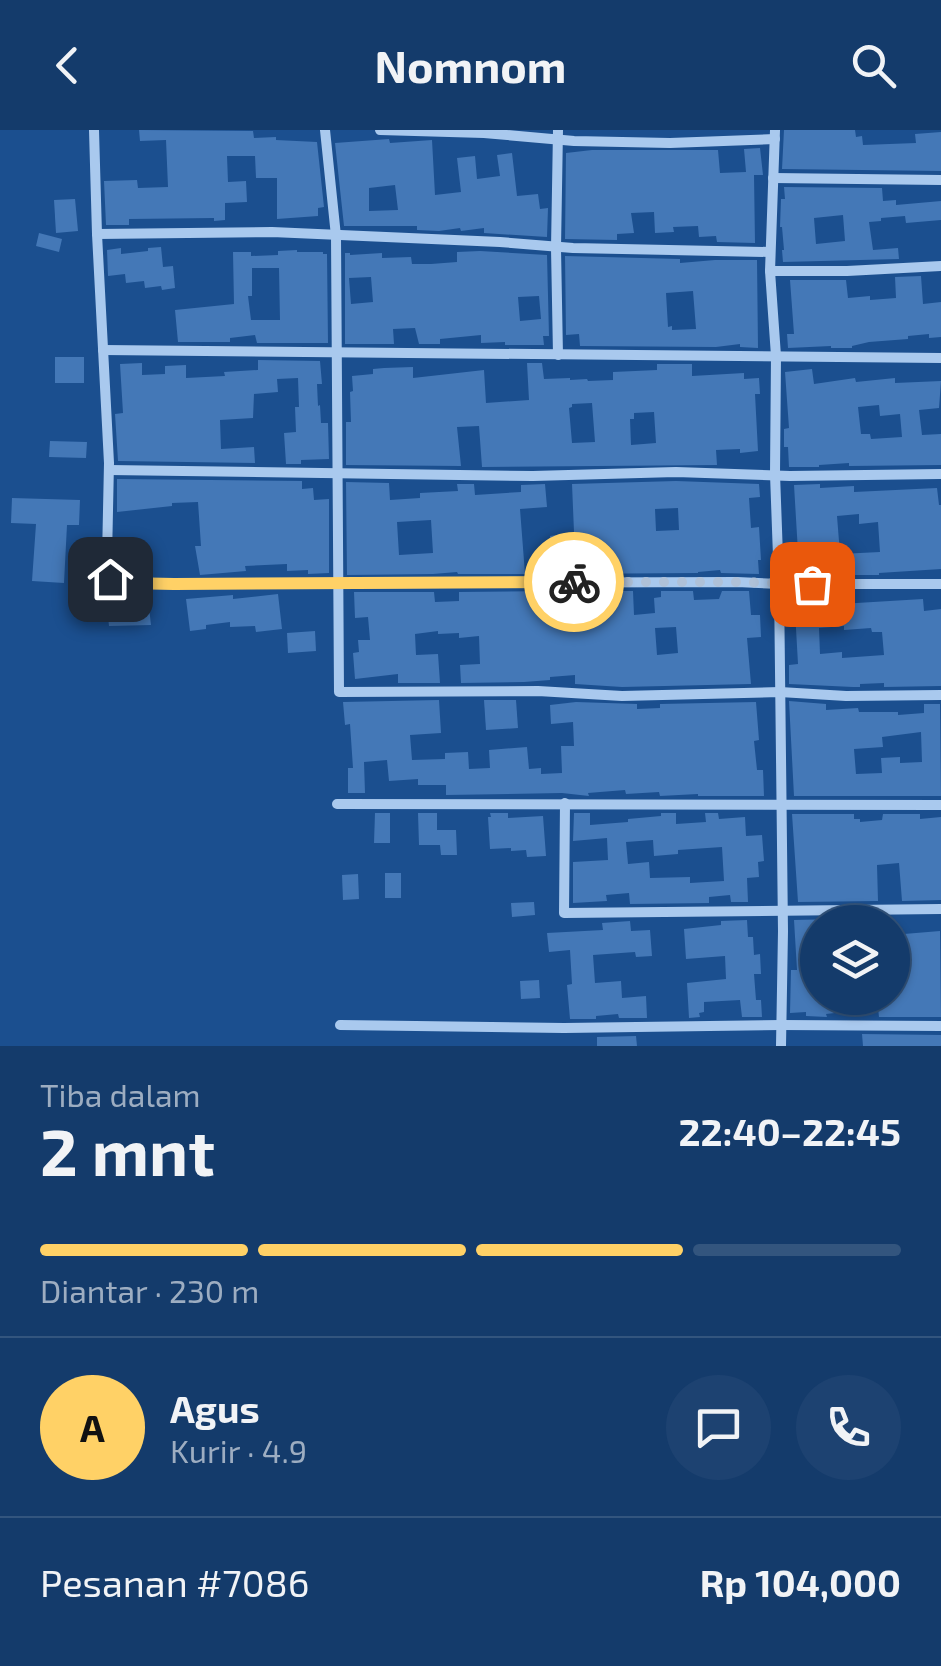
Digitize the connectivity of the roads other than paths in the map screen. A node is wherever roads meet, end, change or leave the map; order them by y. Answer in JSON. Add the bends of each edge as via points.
{"nodes":[{"id":1,"x":94,"y":130,"type":"edge"},
{"id":2,"x":324,"y":130,"type":"edge"},
{"id":3,"x":380,"y":130,"type":"edge"},
{"id":4,"x":775,"y":135,"type":"edge"},
{"id":5,"x":558,"y":136,"type":"edge"},
{"id":6,"x":773,"y":178,"type":"junction"},
{"id":7,"x":941,"y":180,"type":"edge"},
{"id":8,"x":96,"y":234,"type":"junction"},
{"id":9,"x":336,"y":236,"type":"junction"},
{"id":10,"x":556,"y":248,"type":"junction"},
{"id":11,"x":770,"y":252,"type":"junction"},
{"id":12,"x":941,"y":266,"type":"edge"},
{"id":13,"x":770,"y":271,"type":"junction"},
{"id":14,"x":103,"y":350,"type":"junction"},
{"id":15,"x":337,"y":354,"type":"junction"},
{"id":16,"x":558,"y":355,"type":"junction"},
{"id":17,"x":776,"y":356,"type":"junction"},
{"id":18,"x":941,"y":358,"type":"edge"},
{"id":19,"x":109,"y":470,"type":"junction"},
{"id":20,"x":337,"y":474,"type":"junction"},
{"id":21,"x":775,"y":474,"type":"junction"},
{"id":22,"x":941,"y":474,"type":"edge"},
{"id":23,"x":338,"y":584,"type":"junction"},
{"id":24,"x":779,"y":584,"type":"junction"},
{"id":25,"x":941,"y":584,"type":"edge"},
{"id":26,"x":780,"y":692,"type":"junction"},
{"id":27,"x":941,"y":695,"type":"edge"},
{"id":28,"x":565,"y":803,"type":"junction"},
{"id":29,"x":781,"y":803,"type":"junction"},
{"id":30,"x":338,"y":804,"type":"dead end"},
{"id":31,"x":941,"y":805,"type":"edge"},
{"id":32,"x":941,"y":909,"type":"edge"},
{"id":33,"x":782,"y":910,"type":"junction"},
{"id":34,"x":340,"y":1025,"type":"dead end"},
{"id":35,"x":781,"y":1025,"type":"junction"},
{"id":36,"x":941,"y":1026,"type":"edge"},
{"id":37,"x":781,"y":1046,"type":"edge"}],
"edges":[{"from":1,"to":8,"type":"street"},
{"from":2,"to":9,"type":"street"},
{"from":3,"to":5,"type":"street"},
{"from":4,"to":5,"type":"street","via":[[670,142]]},
{"from":4,"to":6,"type":"street"},
{"from":5,"to":10,"type":"street"},
{"from":6,"to":7,"type":"street"},
{"from":6,"to":11,"type":"street"},
{"from":8,"to":9,"type":"street"},
{"from":8,"to":14,"type":"street"},
{"from":9,"to":10,"type":"street"},
{"from":9,"to":15,"type":"street"},
{"from":10,"to":11,"type":"street"},
{"from":10,"to":16,"type":"street"},
{"from":11,"to":13,"type":"street"},
{"from":12,"to":13,"type":"street"},
{"from":13,"to":17,"type":"street"},
{"from":14,"to":15,"type":"street"},
{"from":14,"to":19,"type":"street"},
{"from":15,"to":16,"type":"street"},
{"from":15,"to":20,"type":"street"},
{"from":16,"to":17,"type":"street"},
{"from":17,"to":18,"type":"street"},
{"from":17,"to":21,"type":"street"},
{"from":19,"to":20,"type":"street"},
{"from":19,"to":23,"type":"street","via":[[106,558],[114,581]]},
{"from":20,"to":21,"type":"street"},
{"from":20,"to":23,"type":"street"},
{"from":21,"to":22,"type":"street"},
{"from":21,"to":24,"type":"street"},
{"from":23,"to":24,"type":"street"},
{"from":23,"to":26,"type":"street","via":[[339,692]]},
{"from":24,"to":25,"type":"street"},
{"from":24,"to":26,"type":"street"},
{"from":26,"to":27,"type":"street"},
{"from":26,"to":29,"type":"street"},
{"from":28,"to":29,"type":"street"},
{"from":28,"to":30,"type":"street"},
{"from":28,"to":33,"type":"street","via":[[564,913]]},
{"from":29,"to":31,"type":"street"},
{"from":29,"to":33,"type":"street"},
{"from":32,"to":33,"type":"street"},
{"from":33,"to":35,"type":"street"},
{"from":34,"to":35,"type":"street"},
{"from":35,"to":36,"type":"street"},
{"from":35,"to":37,"type":"street"}]}
